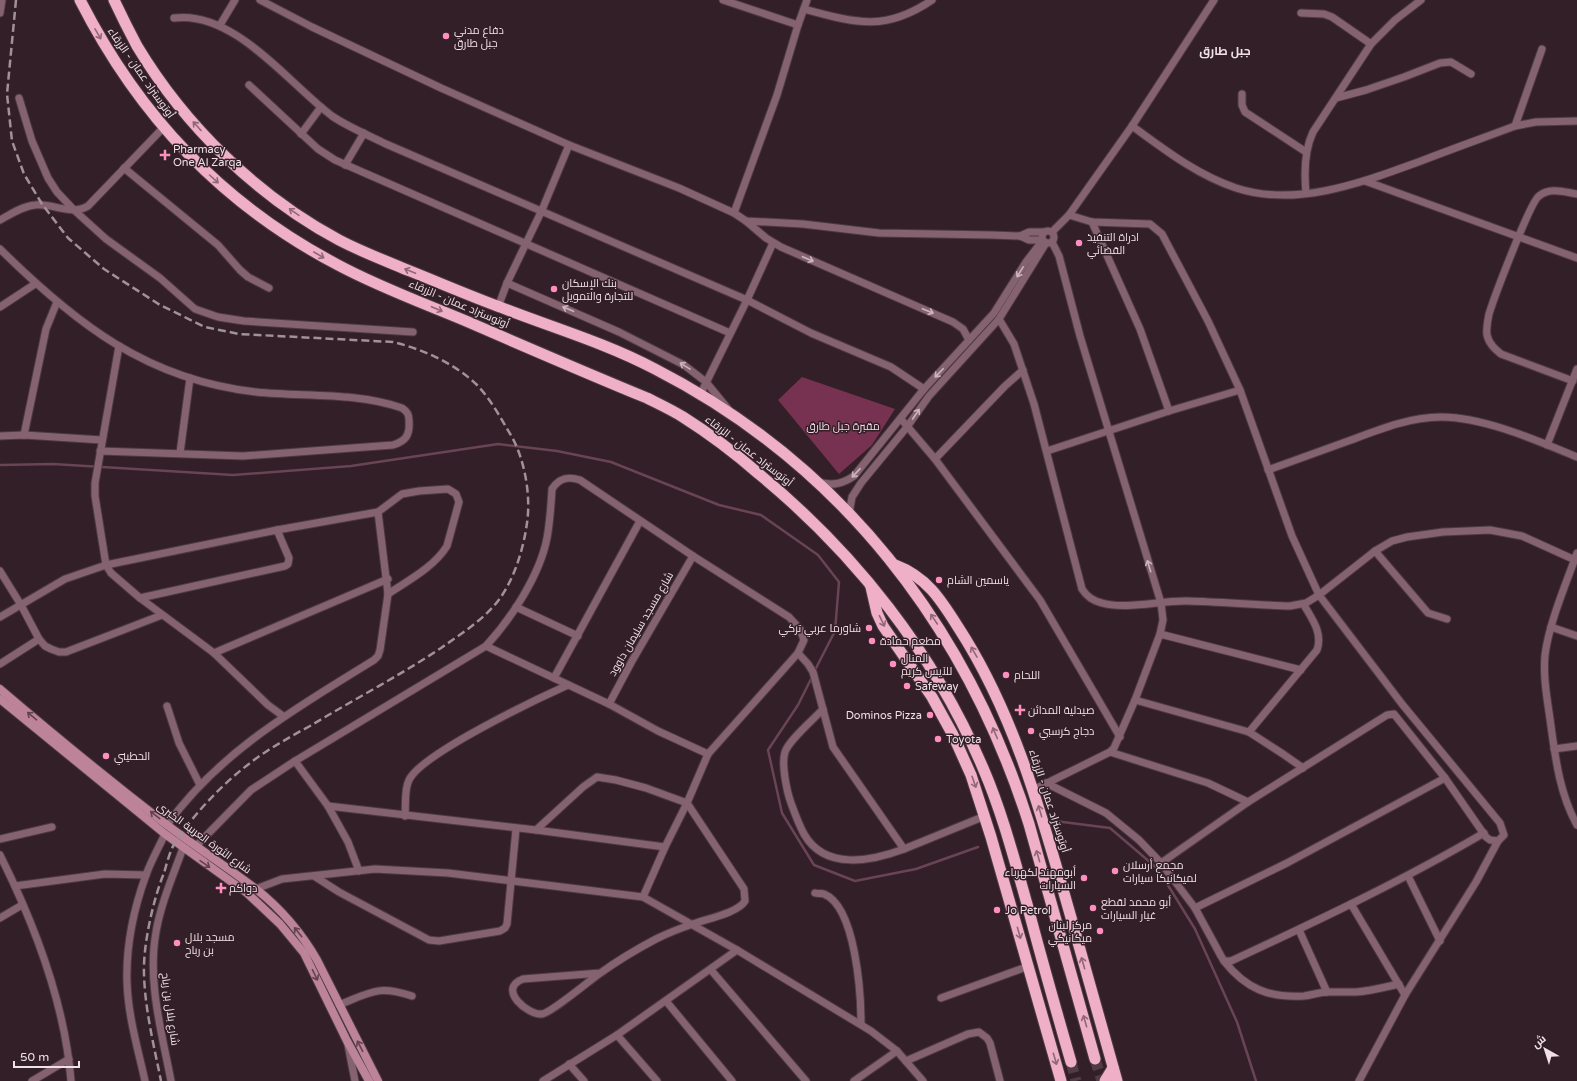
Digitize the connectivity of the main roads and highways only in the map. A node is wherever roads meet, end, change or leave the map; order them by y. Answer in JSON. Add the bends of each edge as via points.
{"nodes":[{"id":1,"x":80,"y":0,"type":"edge"},
{"id":2,"x":114,"y":0,"type":"edge"},
{"id":3,"x":894,"y":564,"type":"junction"},
{"id":4,"x":871,"y":584,"type":"junction"},
{"id":5,"x":984,"y":670,"type":"junction"},
{"id":6,"x":968,"y":678,"type":"junction"},
{"id":7,"x":0,"y":689,"type":"edge"},
{"id":8,"x":945,"y":690,"type":"junction"},
{"id":9,"x":932,"y":697,"type":"junction"},
{"id":10,"x":0,"y":699,"type":"edge"},
{"id":11,"x":1095,"y":1059,"type":"tunnel mouth"},
{"id":12,"x":1071,"y":1062,"type":"tunnel mouth"},
{"id":13,"x":1113,"y":1068,"type":"junction"},
{"id":14,"x":370,"y":1081,"type":"edge"},
{"id":15,"x":378,"y":1081,"type":"edge"},
{"id":16,"x":1061,"y":1081,"type":"edge"},
{"id":17,"x":1105,"y":1081,"type":"edge"},
{"id":18,"x":1117,"y":1081,"type":"edge"}],
"edges":[{"from":1,"to":4,"type":"highway","name":"أوتوستراد عمان - الزرقاء","one_way":true,"via":[[116,64],[163,128],[239,201],[277,229],[358,275],[647,398],[682,417],[713,437],[771,483],[829,538]]},
{"from":3,"to":2,"type":"highway","name":"أوتوستراد عمان - الزرقاء","one_way":true,"via":[[818,482],[762,435],[701,393],[645,363],[362,251],[303,218],[262,188],[211,141],[182,108],[137,45]]},
{"from":5,"to":3,"type":"highway","name":"أوتوستراد عمان - الزرقاء","one_way":true,"via":[[931,588],[914,573]]},
{"from":6,"to":3,"type":"highway","name":"أوتوستراد عمان - الزرقاء","one_way":true,"via":[[936,623]]},
{"from":4,"to":8,"type":"highway","name":"أوتوستراد عمان - الزرقاء","via":[[896,616]]},
{"from":4,"to":9,"type":"highway","one_way":true,"via":[[877,613],[883,626]]},
{"from":5,"to":6,"type":"highway"},
{"from":13,"to":5,"type":"highway","name":"أوتوستراد عمان - الزرقاء","one_way":true,"via":[[1033,790],[1020,752]]},
{"from":11,"to":6,"type":"highway","name":"أوتوستراد عمان - الزرقاء","one_way":true,"via":[[1020,797],[988,717]]},
{"from":15,"to":7,"type":"main road","name":"شارع الثورة العربية الكبرى","one_way":true,"via":[[311,950],[278,910],[256,889],[167,825],[89,764]]},
{"from":8,"to":9,"type":"highway"},
{"from":8,"to":12,"type":"highway","name":"أوتوستراد عمان - الزرقاء","via":[[984,769],[1006,832]]},
{"from":9,"to":16,"type":"highway","one_way":true,"via":[[971,775],[985,816]]},
{"from":10,"to":14,"type":"main road","name":"شارع الثورة العربية الكبرى","one_way":true,"via":[[165,834],[247,894],[280,924],[304,953],[347,1041]]},
{"from":13,"to":17,"type":"highway"},
{"from":13,"to":18,"type":"highway","name":"أوتوستراد عمان - الزرقاء"}]}
